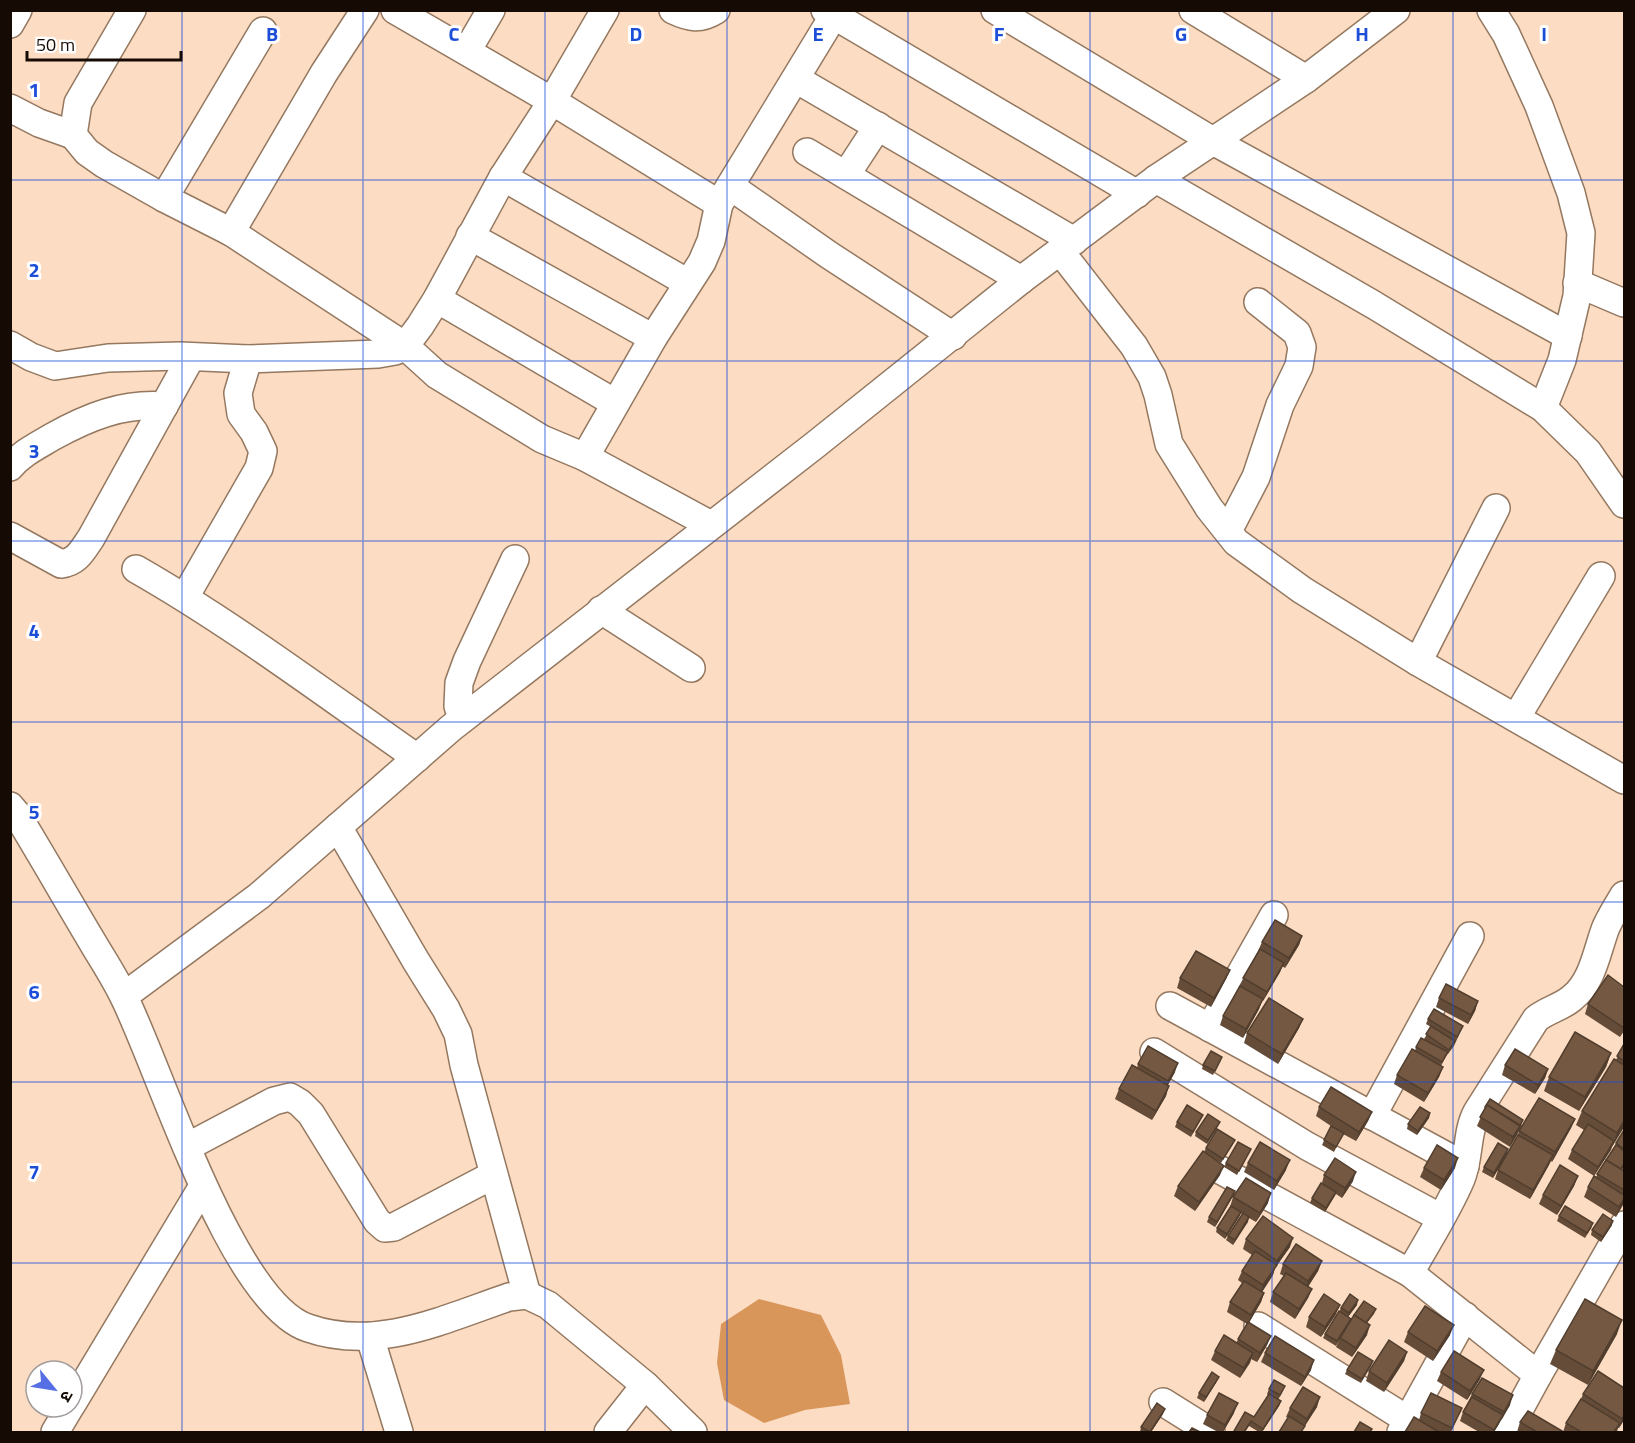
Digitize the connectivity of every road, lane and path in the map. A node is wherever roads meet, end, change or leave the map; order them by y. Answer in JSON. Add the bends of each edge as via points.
{"nodes":[{"id":1,"x":18,"y":10,"type":"edge"},
{"id":2,"x":132,"y":10,"type":"edge"},
{"id":3,"x":365,"y":10,"type":"edge"},
{"id":4,"x":395,"y":10,"type":"edge"},
{"id":5,"x":491,"y":10,"type":"edge"},
{"id":6,"x":606,"y":10,"type":"edge"},
{"id":7,"x":673,"y":10,"type":"edge"},
{"id":8,"x":716,"y":10,"type":"edge"},
{"id":9,"x":995,"y":10,"type":"edge"},
{"id":10,"x":1193,"y":10,"type":"edge"},
{"id":11,"x":1396,"y":10,"type":"edge"},
{"id":12,"x":1491,"y":10,"type":"edge"},
{"id":13,"x":832,"y":12,"type":"edge"},
{"id":14,"x":10,"y":24,"type":"edge"},
{"id":15,"x":264,"y":31,"type":"dead end"},
{"id":16,"x":467,"y":51,"type":"junction"},
{"id":17,"x":796,"y":79,"type":"junction"},
{"id":18,"x":1306,"y":79,"type":"junction"},
{"id":19,"x":552,"y":101,"type":"junction"},
{"id":20,"x":10,"y":108,"type":"edge"},
{"id":21,"x":878,"y":126,"type":"junction"},
{"id":22,"x":73,"y":135,"type":"junction"},
{"id":23,"x":1213,"y":141,"type":"junction"},
{"id":24,"x":807,"y":152,"type":"dead end"},
{"id":25,"x":846,"y":175,"type":"junction"},
{"id":26,"x":503,"y":177,"type":"junction"},
{"id":27,"x":1146,"y":186,"type":"junction"},
{"id":28,"x":724,"y":195,"type":"junction"},
{"id":29,"x":164,"y":198,"type":"junction"},
{"id":30,"x":231,"y":232,"type":"junction"},
{"id":31,"x":470,"y":236,"type":"junction"},
{"id":32,"x":1067,"y":246,"type":"junction"},
{"id":33,"x":1021,"y":280,"type":"junction"},
{"id":34,"x":688,"y":283,"type":"junction"},
{"id":35,"x":1577,"y":283,"type":"junction"},
{"id":36,"x":436,"y":299,"type":"junction"},
{"id":37,"x":1258,"y":302,"type":"dead end"},
{"id":38,"x":1624,"y":303,"type":"edge"},
{"id":39,"x":953,"y":336,"type":"junction"},
{"id":40,"x":1568,"y":336,"type":"junction"},
{"id":41,"x":653,"y":338,"type":"junction"},
{"id":42,"x":10,"y":345,"type":"edge"},
{"id":43,"x":405,"y":346,"type":"junction"},
{"id":44,"x":191,"y":357,"type":"junction"},
{"id":45,"x":248,"y":359,"type":"junction"},
{"id":46,"x":615,"y":403,"type":"junction"},
{"id":47,"x":164,"y":406,"type":"junction"},
{"id":48,"x":1543,"y":408,"type":"junction"},
{"id":49,"x":585,"y":457,"type":"junction"},
{"id":50,"x":10,"y":467,"type":"edge"},
{"id":51,"x":1624,"y":504,"type":"edge"},
{"id":52,"x":1496,"y":508,"type":"dead end"},
{"id":53,"x":711,"y":525,"type":"junction"},
{"id":54,"x":1228,"y":531,"type":"junction"},
{"id":55,"x":10,"y":537,"type":"edge"},
{"id":56,"x":515,"y":559,"type":"dead end"},
{"id":57,"x":136,"y":569,"type":"dead end"},
{"id":58,"x":1601,"y":576,"type":"dead end"},
{"id":59,"x":185,"y":597,"type":"junction"},
{"id":60,"x":601,"y":610,"type":"junction"},
{"id":61,"x":1418,"y":662,"type":"junction"},
{"id":62,"x":691,"y":668,"type":"dead end"},
{"id":63,"x":1516,"y":718,"type":"junction"},
{"id":64,"x":462,"y":719,"type":"junction"},
{"id":65,"x":417,"y":758,"type":"junction"},
{"id":66,"x":1621,"y":769,"type":"edge"},
{"id":67,"x":10,"y":806,"type":"edge"},
{"id":68,"x":338,"y":828,"type":"junction"},
{"id":69,"x":1624,"y":895,"type":"edge"},
{"id":70,"x":1274,"y":915,"type":"dead end"},
{"id":71,"x":1470,"y":936,"type":"dead end"},
{"id":72,"x":124,"y":996,"type":"junction"},
{"id":73,"x":1170,"y":1006,"type":"dead end"},
{"id":74,"x":1210,"y":1028,"type":"junction"},
{"id":75,"x":1154,"y":1052,"type":"edge"},
{"id":76,"x":1372,"y":1116,"type":"junction"},
{"id":77,"x":187,"y":1147,"type":"junction"},
{"id":78,"x":1211,"y":1165,"type":"edge"},
{"id":79,"x":1465,"y":1166,"type":"junction"},
{"id":80,"x":493,"y":1175,"type":"junction"},
{"id":81,"x":203,"y":1186,"type":"junction"},
{"id":82,"x":1441,"y":1218,"type":"junction"},
{"id":83,"x":1624,"y":1225,"type":"edge"},
{"id":84,"x":1410,"y":1273,"type":"junction"},
{"id":85,"x":527,"y":1295,"type":"junction"},
{"id":86,"x":1465,"y":1316,"type":"junction"},
{"id":87,"x":1258,"y":1326,"type":"edge"},
{"id":88,"x":370,"y":1337,"type":"junction"},
{"id":89,"x":1538,"y":1375,"type":"junction"},
{"id":90,"x":84,"y":1383,"type":"edge"},
{"id":91,"x":645,"y":1385,"type":"junction"},
{"id":92,"x":1162,"y":1402,"type":"dead end"},
{"id":93,"x":63,"y":1419,"type":"edge"},
{"id":94,"x":1405,"y":1426,"type":"edge"},
{"id":95,"x":55,"y":1432,"type":"edge"},
{"id":96,"x":399,"y":1432,"type":"edge"},
{"id":97,"x":608,"y":1432,"type":"edge"},
{"id":98,"x":693,"y":1432,"type":"edge"},
{"id":99,"x":1211,"y":1432,"type":"edge"},
{"id":100,"x":1507,"y":1432,"type":"edge"}],
"edges":[{"from":1,"to":14,"type":"street"},
{"from":2,"to":22,"type":"street","via":[[78,103]]},
{"from":3,"to":30,"type":"street"},
{"from":4,"to":16,"type":"street"},
{"from":5,"to":16,"type":"street"},
{"from":6,"to":19,"type":"street"},
{"from":7,"to":8,"type":"street","via":[[704,17]]},
{"from":9,"to":23,"type":"street"},
{"from":10,"to":18,"type":"street"},
{"from":11,"to":18,"type":"street"},
{"from":12,"to":35,"type":"street","via":[[1539,106],[1571,193],[1581,233]]},
{"from":13,"to":17,"type":"street"},
{"from":13,"to":27,"type":"street"},
{"from":15,"to":29,"type":"street"},
{"from":16,"to":19,"type":"street"},
{"from":17,"to":21,"type":"street"},
{"from":17,"to":28,"type":"street"},
{"from":18,"to":23,"type":"street"},
{"from":19,"to":26,"type":"street"},
{"from":19,"to":28,"type":"street"},
{"from":20,"to":22,"type":"street"},
{"from":21,"to":25,"type":"street"},
{"from":21,"to":32,"type":"street"},
{"from":22,"to":29,"type":"street","via":[[87,152]]},
{"from":23,"to":27,"type":"street"},
{"from":23,"to":40,"type":"street"},
{"from":24,"to":25,"type":"street"},
{"from":25,"to":33,"type":"street"},
{"from":26,"to":31,"type":"street"},
{"from":26,"to":34,"type":"street"},
{"from":27,"to":32,"type":"street"},
{"from":27,"to":48,"type":"street","via":[[1354,293]]},
{"from":28,"to":34,"type":"street","via":[[711,241]]},
{"from":28,"to":39,"type":"street","via":[[829,255]]},
{"from":29,"to":30,"type":"street"},
{"from":30,"to":43,"type":"street"},
{"from":31,"to":36,"type":"street"},
{"from":31,"to":41,"type":"street"},
{"from":32,"to":33,"type":"street"},
{"from":32,"to":54,"type":"street","via":[[1152,377],[1169,444]]},
{"from":33,"to":39,"type":"street"},
{"from":34,"to":41,"type":"street"},
{"from":35,"to":38,"type":"street"},
{"from":35,"to":40,"type":"street"},
{"from":36,"to":43,"type":"street"},
{"from":36,"to":46,"type":"street"},
{"from":37,"to":54,"type":"street","via":[[1297,333],[1302,347],[1299,366],[1276,414],[1256,477]]},
{"from":39,"to":53,"type":"street"},
{"from":40,"to":48,"type":"street"},
{"from":41,"to":46,"type":"street"},
{"from":42,"to":44,"type":"street","via":[[55,366],[108,358]]},
{"from":43,"to":45,"type":"street","via":[[378,354]]},
{"from":43,"to":49,"type":"street","via":[[437,375],[542,439]]},
{"from":44,"to":45,"type":"street"},
{"from":44,"to":47,"type":"street"},
{"from":45,"to":59,"type":"street","via":[[238,393],[239,404],[263,451],[259,468]]},
{"from":46,"to":49,"type":"street"},
{"from":47,"to":50,"type":"street","via":[[123,407],[75,423],[29,450]]},
{"from":47,"to":55,"type":"street","via":[[77,558],[61,564]]},
{"from":48,"to":51,"type":"street","via":[[1588,452]]},
{"from":49,"to":53,"type":"street"},
{"from":52,"to":61,"type":"street"},
{"from":53,"to":60,"type":"street"},
{"from":54,"to":61,"type":"street","via":[[1236,542],[1293,584]]},
{"from":56,"to":64,"type":"street","via":[[459,683]]},
{"from":57,"to":59,"type":"street"},
{"from":58,"to":63,"type":"street"},
{"from":59,"to":65,"type":"street"},
{"from":60,"to":62,"type":"street"},
{"from":60,"to":64,"type":"street"},
{"from":61,"to":63,"type":"street"},
{"from":63,"to":66,"type":"street"},
{"from":64,"to":65,"type":"street"},
{"from":65,"to":68,"type":"street"},
{"from":67,"to":72,"type":"street"},
{"from":68,"to":72,"type":"street","via":[[259,896]]},
{"from":68,"to":80,"type":"street","via":[[458,1034]]},
{"from":69,"to":79,"type":"street","via":[[1610,918],[1588,978],[1572,998],[1536,1019],[1477,1112],[1471,1124]]},
{"from":70,"to":74,"type":"street"},
{"from":71,"to":76,"type":"street"},
{"from":72,"to":77,"type":"street"},
{"from":73,"to":74,"type":"street"},
{"from":74,"to":76,"type":"street"},
{"from":75,"to":82,"type":"street","via":[[1307,1146]]},
{"from":76,"to":79,"type":"street"},
{"from":77,"to":80,"type":"street","via":[[274,1101],[290,1097],[311,1114],[385,1228],[394,1227]]},
{"from":77,"to":81,"type":"street"},
{"from":78,"to":84,"type":"street"},
{"from":79,"to":82,"type":"street"},
{"from":80,"to":85,"type":"street"},
{"from":81,"to":88,"type":"street","via":[[254,1279],[288,1318],[306,1328],[338,1336]]},
{"from":81,"to":90,"type":"street"},
{"from":82,"to":84,"type":"street"},
{"from":83,"to":89,"type":"street"},
{"from":84,"to":86,"type":"street"},
{"from":85,"to":88,"type":"street","via":[[509,1297],[405,1332]]},
{"from":85,"to":91,"type":"street","via":[[548,1305]]},
{"from":86,"to":89,"type":"street"},
{"from":86,"to":94,"type":"street"},
{"from":87,"to":94,"type":"street"},
{"from":88,"to":96,"type":"street"},
{"from":89,"to":100,"type":"street"},
{"from":91,"to":97,"type":"street"},
{"from":91,"to":98,"type":"street"},
{"from":92,"to":99,"type":"street"},
{"from":93,"to":95,"type":"street"}]}
